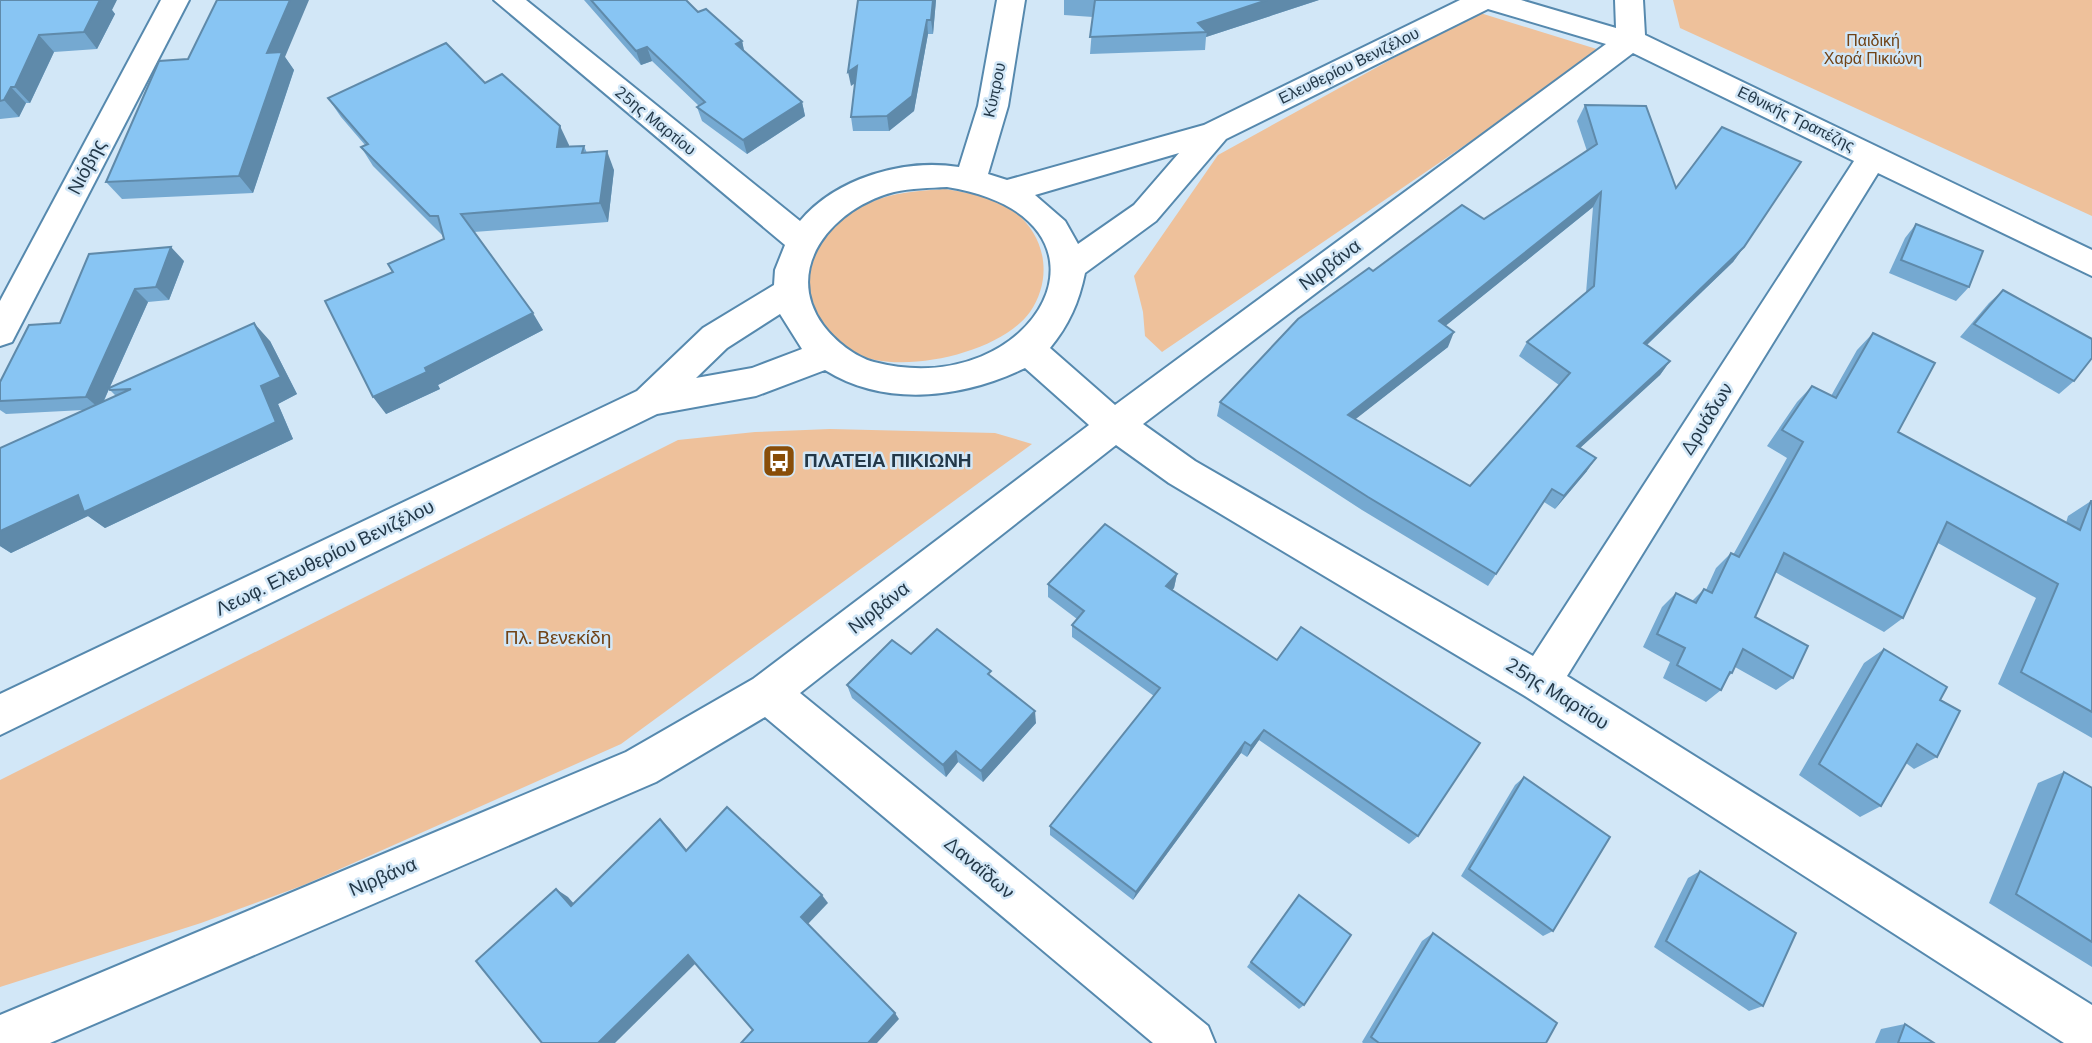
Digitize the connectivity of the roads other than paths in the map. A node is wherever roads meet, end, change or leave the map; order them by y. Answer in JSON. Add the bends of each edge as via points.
{"nodes":[{"id":1,"x":175,"y":0,"type":"edge"},
{"id":2,"x":508,"y":0,"type":"edge"},
{"id":3,"x":1011,"y":0,"type":"edge"},
{"id":4,"x":1483,"y":0,"type":"edge"},
{"id":5,"x":1491,"y":0,"type":"edge"},
{"id":6,"x":1629,"y":0,"type":"edge"},
{"id":7,"x":1631,"y":40,"type":"junction"},
{"id":8,"x":1215,"y":132,"type":"junction"},
{"id":9,"x":1873,"y":156,"type":"junction"},
{"id":10,"x":971,"y":178,"type":"junction"},
{"id":11,"x":1008,"y":191,"type":"junction"},
{"id":12,"x":802,"y":241,"type":"junction"},
{"id":13,"x":2092,"y":264,"type":"edge"},
{"id":14,"x":1067,"y":269,"type":"junction"},
{"id":15,"x":789,"y":292,"type":"junction"},
{"id":16,"x":0,"y":333,"type":"edge"},
{"id":17,"x":1027,"y":348,"type":"junction"},
{"id":18,"x":827,"y":354,"type":"junction"},
{"id":19,"x":650,"y":401,"type":"junction"},
{"id":20,"x":1115,"y":425,"type":"junction"},
{"id":21,"x":1541,"y":682,"type":"junction"},
{"id":22,"x":768,"y":694,"type":"junction"},
{"id":23,"x":0,"y":715,"type":"edge"},
{"id":24,"x":2080,"y":1031,"type":"edge"},
{"id":25,"x":0,"y":1040,"type":"edge"},
{"id":26,"x":1191,"y":1043,"type":"edge"}],
"edges":[{"from":1,"to":16,"type":"street","name":"Νιόβης"},
{"from":2,"to":12,"type":"street","name":"25ης Μαρτίου"},
{"from":3,"to":10,"type":"street","name":"Κύπρου","via":[[993,106]]},
{"from":4,"to":8,"type":"street","name":"Ελευθερίου Βενιζέλου"},
{"from":5,"to":7,"type":"street","name":"Εθνικής Τραπέζης"},
{"from":6,"to":7,"type":"street"},
{"from":7,"to":9,"type":"street","name":"Εθνικής Τραπέζης"},
{"from":7,"to":20,"type":"street","name":"Νιρβάνα"},
{"from":8,"to":11,"type":"street","name":"Ελευθερίου Βενιζέλου"},
{"from":8,"to":14,"type":"street","name":"Ελευθερίου Βενιζέλου","via":[[1145,213]]},
{"from":9,"to":13,"type":"street","name":"Εθνικής Τραπέζης"},
{"from":9,"to":21,"type":"street","name":"Δρυάδων"},
{"from":10,"to":11,"type":"street"},
{"from":10,"to":12,"type":"street","via":[[911,177],[878,185],[847,198],[820,218]]},
{"from":11,"to":14,"type":"street","via":[[1050,224],[1062,245]]},
{"from":12,"to":15,"type":"street","via":[[791,266]]},
{"from":14,"to":17,"type":"street","via":[[1064,297],[1050,324]]},
{"from":15,"to":18,"type":"street","via":[[801,326]]},
{"from":15,"to":19,"type":"street","via":[[715,338]]},
{"from":17,"to":18,"type":"street","via":[[973,375],[932,382],[880,377]]},
{"from":17,"to":20,"type":"street","name":"25ης Μαρτίου"},
{"from":18,"to":19,"type":"street","via":[[756,382]]},
{"from":19,"to":23,"type":"street","name":"Λεωφ. Ελευθερίου Βενιζέλου"},
{"from":20,"to":21,"type":"street","name":"25ης Μαρτίου","via":[[1182,472]]},
{"from":20,"to":22,"type":"street","name":"Νιρβάνα"},
{"from":21,"to":24,"type":"street","name":"25ης Μαρτίου"},
{"from":22,"to":25,"type":"street","name":"Νιρβάνα","via":[[640,767]]},
{"from":22,"to":26,"type":"street","name":"Δαναΐδων"}]}
